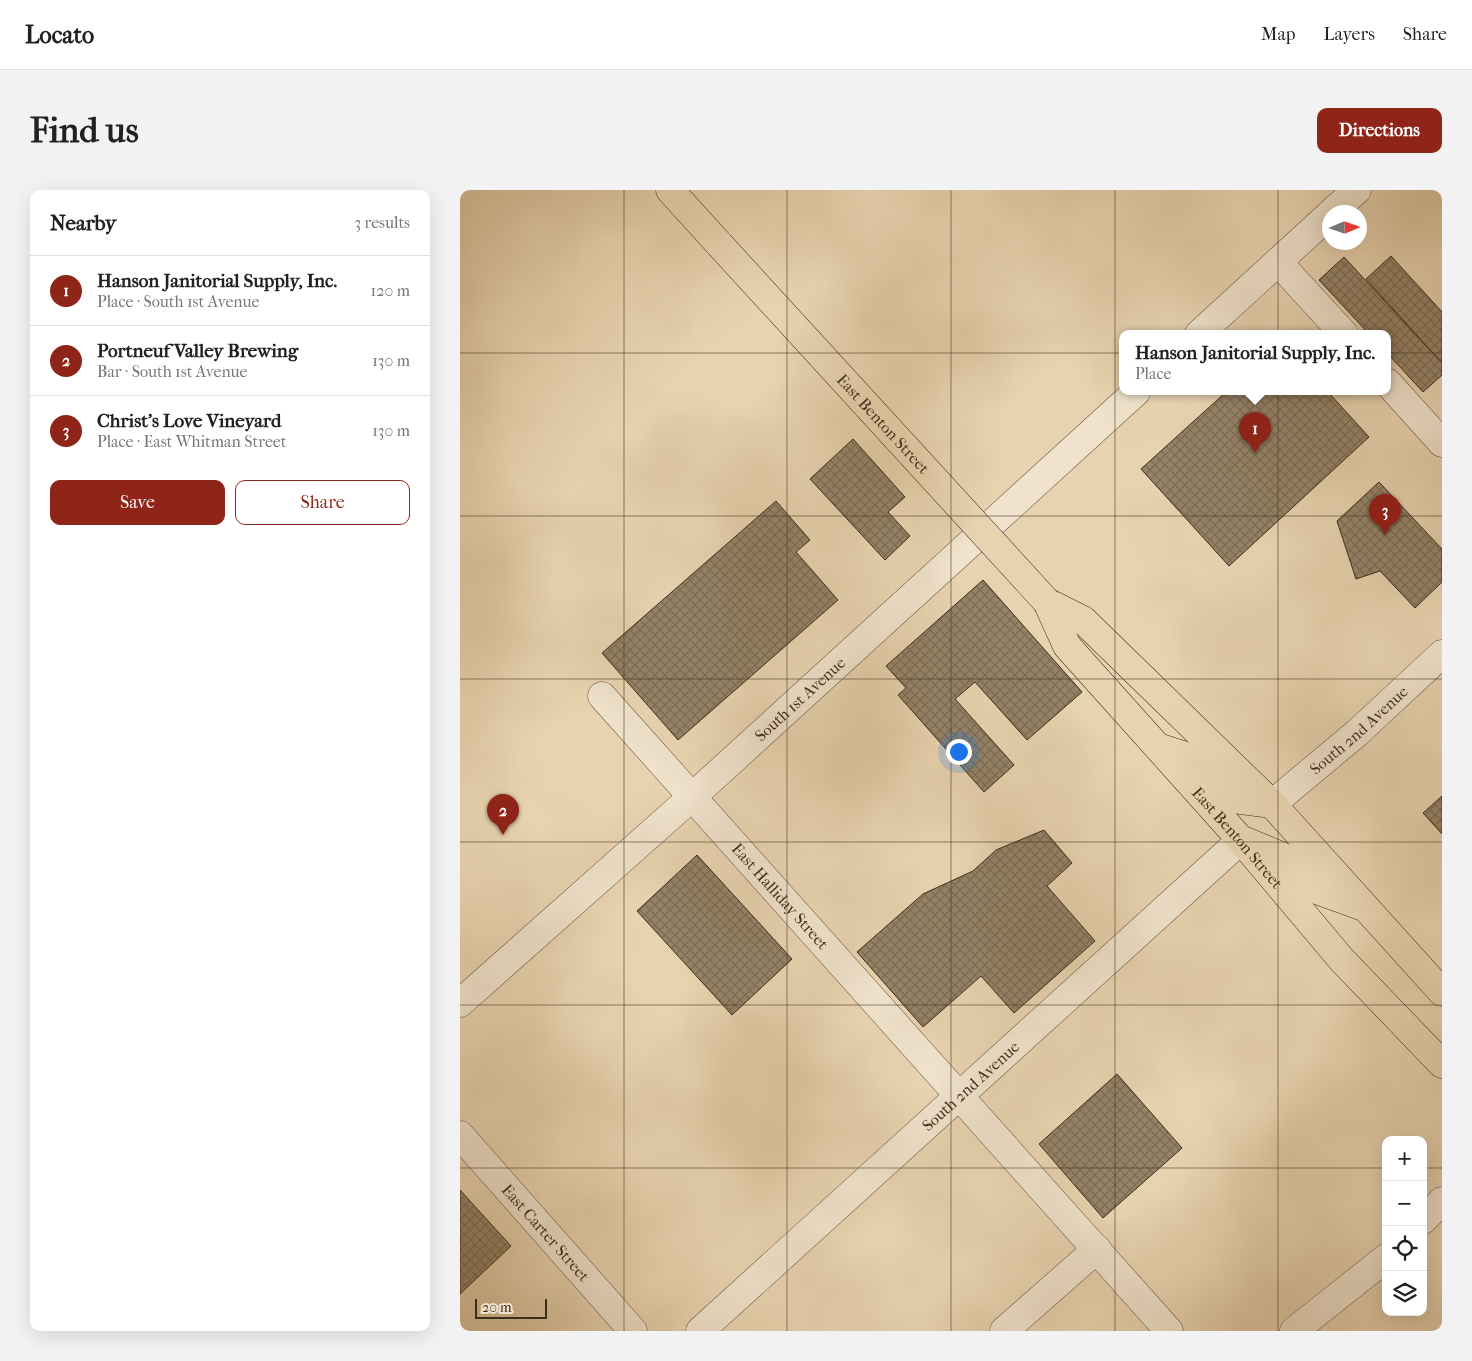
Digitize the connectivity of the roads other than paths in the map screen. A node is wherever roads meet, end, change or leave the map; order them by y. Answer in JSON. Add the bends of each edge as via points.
{"nodes":[{"id":1,"x":670,"y":190,"type":"edge"},
{"id":2,"x":1357,"y":190,"type":"edge"},
{"id":3,"x":1341,"y":205,"type":"edge"},
{"id":4,"x":1322,"y":222,"type":"edge"},
{"id":5,"x":1278,"y":262,"type":"junction"},
{"id":6,"x":1203,"y":330,"type":"edge"},
{"id":7,"x":1340,"y":330,"type":"edge"},
{"id":8,"x":1391,"y":386,"type":"edge"},
{"id":9,"x":1133,"y":395,"type":"edge"},
{"id":10,"x":1442,"y":443,"type":"edge"},
{"id":11,"x":1047,"y":602,"type":"junction"},
{"id":12,"x":1442,"y":654,"type":"edge"},
{"id":13,"x":602,"y":696,"type":"dead end"},
{"id":14,"x":1157,"y":746,"type":"junction"},
{"id":15,"x":692,"y":797,"type":"junction"},
{"id":16,"x":1272,"y":804,"type":"junction"},
{"id":17,"x":1241,"y":840,"type":"junction"},
{"id":18,"x":1366,"y":908,"type":"junction"},
{"id":19,"x":1442,"y":992,"type":"edge"},
{"id":20,"x":460,"y":1003,"type":"edge"},
{"id":21,"x":1442,"y":1064,"type":"edge"},
{"id":22,"x":959,"y":1096,"type":"junction"},
{"id":23,"x":460,"y":1135,"type":"edge"},
{"id":24,"x":1442,"y":1201,"type":"edge"},
{"id":25,"x":1427,"y":1216,"type":"edge"},
{"id":26,"x":1097,"y":1249,"type":"junction"},
{"id":27,"x":1382,"y":1261,"type":"edge"},
{"id":28,"x":633,"y":1331,"type":"edge"},
{"id":29,"x":700,"y":1331,"type":"edge"},
{"id":30,"x":1004,"y":1331,"type":"edge"},
{"id":31,"x":1170,"y":1331,"type":"edge"},
{"id":32,"x":1294,"y":1331,"type":"edge"}],
"edges":[{"from":1,"to":11,"type":"main road","name":"East Benton Street","bridge":true},
{"from":2,"to":3,"type":"street"},
{"from":4,"to":5,"type":"street"},
{"from":5,"to":6,"type":"street"},
{"from":5,"to":7,"type":"street"},
{"from":8,"to":10,"type":"street"},
{"from":9,"to":15,"type":"street","name":"South 1st Avenue"},
{"from":11,"to":14,"type":"main road","name":"East Benton Street","via":[[1067,646]]},
{"from":11,"to":16,"type":"main road","name":"East Benton Street","via":[[1083,620]]},
{"from":12,"to":16,"type":"street","name":"South 2nd Avenue","via":[[1357,733]]},
{"from":13,"to":15,"type":"street","name":"East Halliday Street"},
{"from":14,"to":16,"type":"main road","via":[[1198,760],[1234,799]]},
{"from":14,"to":17,"type":"main road","name":"East Benton Street"},
{"from":15,"to":20,"type":"street","name":"South 1st Avenue"},
{"from":15,"to":22,"type":"street","name":"East Halliday Street"},
{"from":16,"to":18,"type":"main road","name":"East Benton Street"},
{"from":17,"to":18,"type":"main road","via":[[1286,858],[1317,890]]},
{"from":17,"to":21,"type":"main road","name":"East Benton Street","via":[[1342,960]]},
{"from":17,"to":22,"type":"street","name":"South 2nd Avenue"},
{"from":18,"to":19,"type":"main road","name":"East Benton Street"},
{"from":22,"to":26,"type":"street","name":"East Halliday Street"},
{"from":22,"to":29,"type":"street","name":"South 2nd Avenue"},
{"from":23,"to":28,"type":"street","name":"East Carter Street"},
{"from":24,"to":25,"type":"street"},
{"from":26,"to":30,"type":"street"},
{"from":26,"to":31,"type":"street","name":"East Halliday Street"},
{"from":27,"to":32,"type":"street"}]}
